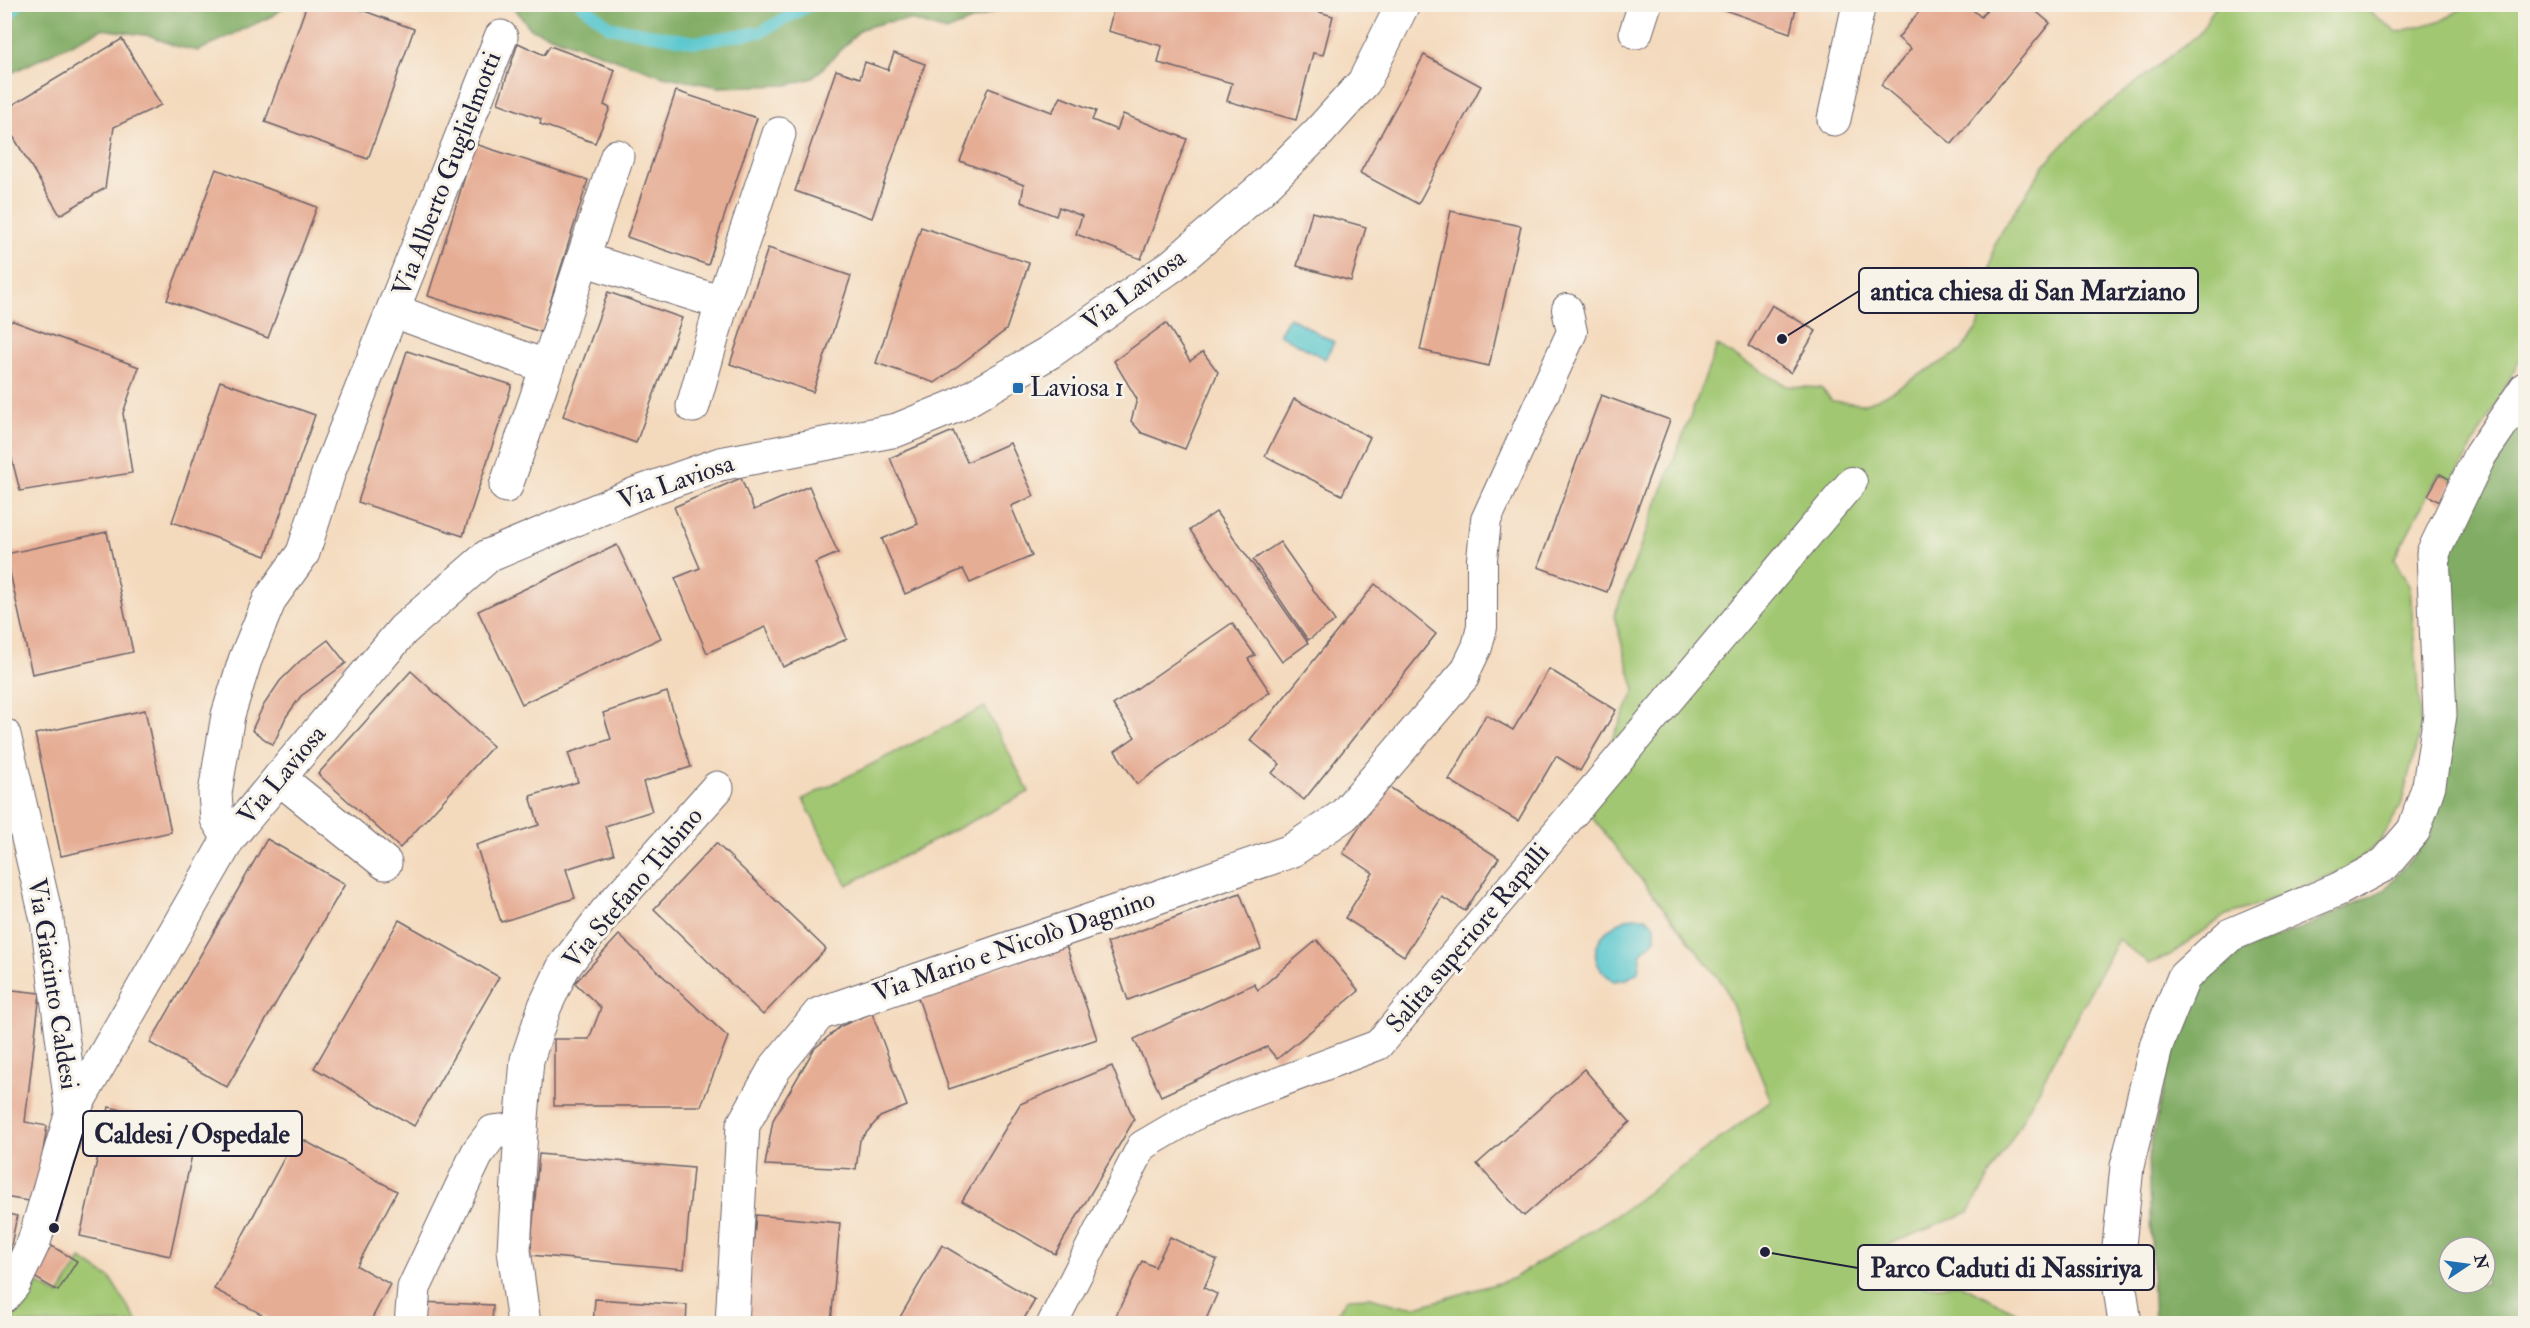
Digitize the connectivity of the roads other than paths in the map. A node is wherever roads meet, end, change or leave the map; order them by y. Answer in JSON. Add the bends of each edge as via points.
{"nodes":[{"id":1,"x":1403,"y":4,"type":"edge"},
{"id":2,"x":1859,"y":4,"type":"edge"},
{"id":3,"x":501,"y":37,"type":"dead end"},
{"id":4,"x":1834,"y":119,"type":"dead end"},
{"id":5,"x":779,"y":135,"type":"dead end"},
{"id":6,"x":617,"y":156,"type":"dead end"},
{"id":7,"x":582,"y":259,"type":"junction"},
{"id":8,"x":722,"y":303,"type":"junction"},
{"id":9,"x":1567,"y":309,"type":"dead end"},
{"id":10,"x":393,"y":311,"type":"junction"},
{"id":11,"x":547,"y":367,"type":"junction"},
{"id":12,"x":2526,"y":388,"type":"edge"},
{"id":13,"x":693,"y":406,"type":"dead end"},
{"id":14,"x":1852,"y":482,"type":"dead end"},
{"id":15,"x":506,"y":486,"type":"dead end"},
{"id":16,"x":1463,"y":676,"type":"joint"},
{"id":17,"x":4,"y":735,"type":"edge"},
{"id":18,"x":279,"y":778,"type":"junction"},
{"id":19,"x":717,"y":788,"type":"dead end"},
{"id":20,"x":229,"y":838,"type":"junction"},
{"id":21,"x":385,"y":863,"type":"dead end"},
{"id":22,"x":72,"y":1112,"type":"junction"},
{"id":23,"x":520,"y":1129,"type":"junction"},
{"id":24,"x":4,"y":1296,"type":"edge"},
{"id":25,"x":411,"y":1323,"type":"edge"},
{"id":26,"x":524,"y":1323,"type":"edge"},
{"id":27,"x":732,"y":1323,"type":"edge"},
{"id":28,"x":1052,"y":1323,"type":"edge"},
{"id":29,"x":2125,"y":1323,"type":"edge"}],
"edges":[{"from":1,"to":18,"type":"street","name":"Via Laviosa","via":[[1364,82],[1319,132],[1261,189],[1173,265],[1050,352],[958,405],[897,430],[720,464],[638,493],[488,556],[403,630]]},
{"from":2,"to":4,"type":"street"},
{"from":3,"to":10,"type":"street","name":"Via Alberto Guglielmotti"},
{"from":5,"to":8,"type":"street"},
{"from":6,"to":7,"type":"street"},
{"from":7,"to":8,"type":"street"},
{"from":7,"to":11,"type":"street"},
{"from":8,"to":13,"type":"street"},
{"from":9,"to":16,"type":"street","via":[[1572,332],[1486,520],[1482,627]]},
{"from":10,"to":11,"type":"street","name":"Via Alberto Guglielmotti"},
{"from":10,"to":20,"type":"street","name":"Via Alberto Guglielmotti","via":[[329,471],[303,553],[270,599],[245,660],[228,715],[215,793],[217,819]]},
{"from":11,"to":15,"type":"street"},
{"from":12,"to":29,"type":"street","via":[[2480,455],[2433,553],[2440,715],[2429,785],[2414,830],[2384,865],[2339,890],[2230,935],[2184,976],[2157,1043],[2127,1166],[2117,1266]]},
{"from":14,"to":28,"type":"street","name":"Salita superiore Rapalli","via":[[1378,1045],[1200,1112],[1142,1146]]},
{"from":16,"to":27,"type":"street","name":"Via Mario e Nicolò Dagnino","via":[[1344,816],[1291,851],[819,1014],[775,1068],[743,1125]]},
{"from":17,"to":22,"type":"street","name":"Via Giacinto Caldesi","via":[[47,920]]},
{"from":18,"to":20,"type":"street","name":"Via Laviosa"},
{"from":18,"to":21,"type":"street"},
{"from":19,"to":23,"type":"street","name":"Via Stefano Tubino","via":[[606,912],[563,968],[527,1060]]},
{"from":20,"to":22,"type":"street","name":"Via Laviosa"},
{"from":22,"to":24,"type":"street","name":"Via Giacinto Caldesi","via":[[34,1242]]},
{"from":23,"to":25,"type":"street","via":[[493,1132],[478,1152],[414,1288]]},
{"from":23,"to":26,"type":"street","name":"Via Stefano Tubino","via":[[514,1250]]}]}
